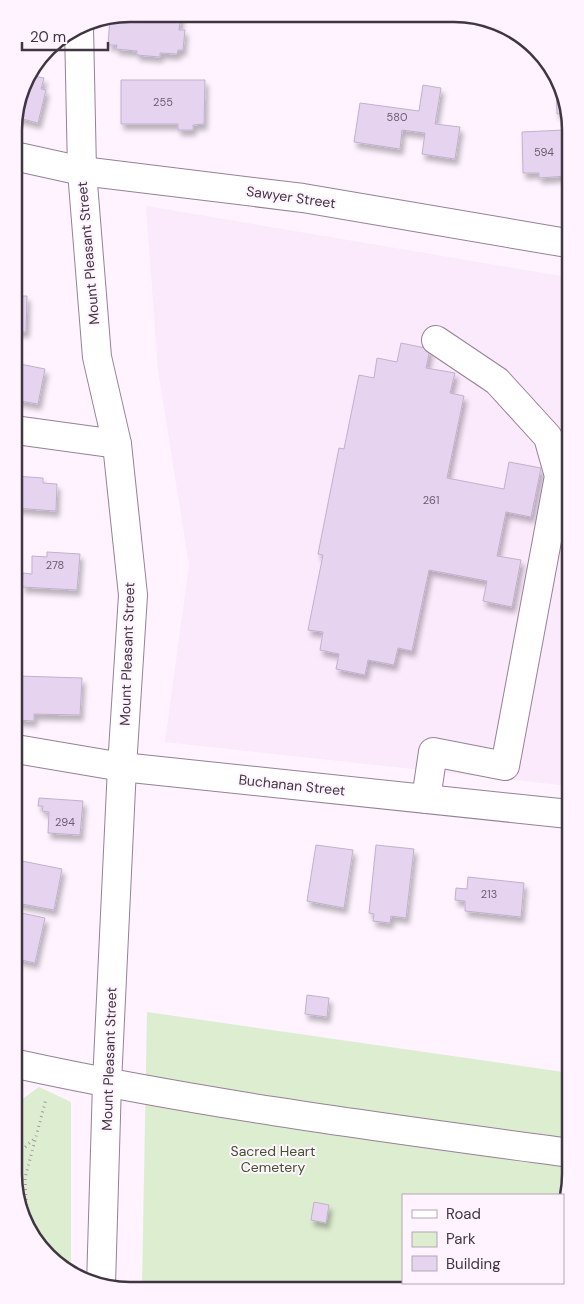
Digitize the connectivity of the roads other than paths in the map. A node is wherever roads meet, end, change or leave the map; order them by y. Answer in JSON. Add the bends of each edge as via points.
{"nodes":[{"id":1,"x":78,"y":36,"type":"edge"},
{"id":2,"x":23,"y":158,"type":"edge"},
{"id":3,"x":82,"y":171,"type":"junction"},
{"id":4,"x":562,"y":242,"type":"edge"},
{"id":5,"x":436,"y":340,"type":"dead end"},
{"id":6,"x":23,"y":431,"type":"edge"},
{"id":7,"x":117,"y":444,"type":"junction"},
{"id":8,"x":22,"y":750,"type":"edge"},
{"id":9,"x":122,"y":767,"type":"junction"},
{"id":10,"x":426,"y":799,"type":"junction"},
{"id":11,"x":561,"y":813,"type":"edge"},
{"id":12,"x":22,"y":1065,"type":"edge"},
{"id":13,"x":107,"y":1083,"type":"junction"},
{"id":14,"x":561,"y":1152,"type":"edge"},
{"id":15,"x":101,"y":1277,"type":"edge"}],
"edges":[{"from":1,"to":3,"type":"street","name":"Mount Pleasant Street"},
{"from":2,"to":3,"type":"street","name":"Sawyer Street"},
{"from":3,"to":4,"type":"street","name":"Sawyer Street","via":[[303,198]]},
{"from":3,"to":7,"type":"street","name":"Mount Pleasant Street","via":[[97,357]]},
{"from":5,"to":10,"type":"street","via":[[497,381],[548,437],[559,476],[505,766],[433,752]]},
{"from":6,"to":7,"type":"street"},
{"from":7,"to":9,"type":"street","name":"Mount Pleasant Street","via":[[133,595]]},
{"from":8,"to":9,"type":"street","name":"Buchanan Street"},
{"from":9,"to":10,"type":"street","name":"Buchanan Street"},
{"from":9,"to":13,"type":"street","name":"Mount Pleasant Street"},
{"from":10,"to":11,"type":"street","name":"Buchanan Street"},
{"from":12,"to":13,"type":"street"},
{"from":13,"to":14,"type":"street","via":[[238,1106]]},
{"from":13,"to":15,"type":"street","name":"Mount Pleasant Street"}]}
